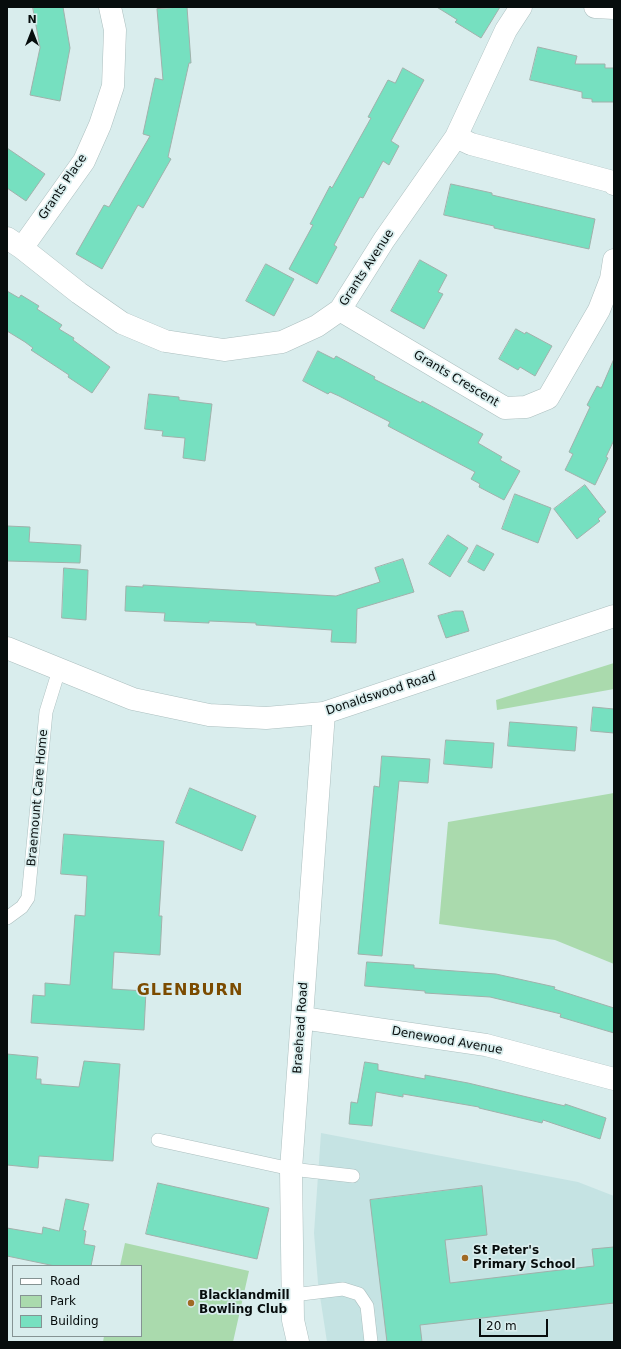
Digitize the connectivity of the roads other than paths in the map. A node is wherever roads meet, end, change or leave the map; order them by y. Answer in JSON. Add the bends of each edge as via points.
{"nodes":[{"id":1,"x":110,"y":7,"type":"edge"},
{"id":2,"x":521,"y":7,"type":"edge"},
{"id":3,"x":595,"y":7,"type":"edge"},
{"id":4,"x":614,"y":8,"type":"edge"},
{"id":5,"x":456,"y":137,"type":"junction"},
{"id":6,"x":614,"y":184,"type":"edge"},
{"id":7,"x":14,"y":243,"type":"edge"},
{"id":8,"x":614,"y":260,"type":"edge"},
{"id":9,"x":340,"y":310,"type":"junction"},
{"id":10,"x":614,"y":616,"type":"edge"},
{"id":11,"x":7,"y":648,"type":"edge"},
{"id":12,"x":59,"y":670,"type":"junction"},
{"id":13,"x":324,"y":713,"type":"junction"},
{"id":14,"x":7,"y":918,"type":"edge"},
{"id":15,"x":302,"y":1018,"type":"junction"},
{"id":16,"x":614,"y":1079,"type":"edge"},
{"id":17,"x":158,"y":1140,"type":"dead end"},
{"id":18,"x":291,"y":1169,"type":"junction"},
{"id":19,"x":353,"y":1176,"type":"dead end"},
{"id":20,"x":293,"y":1295,"type":"junction"},
{"id":21,"x":298,"y":1342,"type":"edge"},
{"id":22,"x":371,"y":1342,"type":"edge"}],
"edges":[{"from":1,"to":7,"type":"street","name":"Grants Place","via":[[115,30],[113,86],[100,125],[84,161]]},
{"from":2,"to":5,"type":"street","name":"Grants Avenue","via":[[506,30]]},
{"from":3,"to":4,"type":"street"},
{"from":5,"to":6,"type":"street","via":[[471,144]]},
{"from":5,"to":9,"type":"street","name":"Grants Avenue","via":[[384,240]]},
{"from":7,"to":9,"type":"street","name":"Grants Avenue","via":[[122,323],[165,341],[224,350],[282,342],[317,326]]},
{"from":8,"to":9,"type":"street","name":"Grants Crescent","via":[[611,280],[599,310],[548,398],[526,407],[505,408]]},
{"from":10,"to":13,"type":"street","name":"Donaldswood Road"},
{"from":11,"to":12,"type":"street","name":"Donaldswood Road"},
{"from":12,"to":13,"type":"street","name":"Donaldswood Road","via":[[133,699],[209,715],[266,718]]},
{"from":12,"to":14,"type":"lane","name":"Braemount Care Home","via":[[46,712],[28,898],[22,907]]},
{"from":13,"to":15,"type":"street","name":"Braehead Road"},
{"from":15,"to":16,"type":"street","name":"Denewood Avenue","via":[[486,1045]]},
{"from":15,"to":18,"type":"street","name":"Braehead Road"},
{"from":17,"to":18,"type":"lane"},
{"from":18,"to":19,"type":"lane"},
{"from":18,"to":20,"type":"street","name":"Braehead Road"},
{"from":20,"to":21,"type":"street","name":"Braehead Road","via":[[293,1320]]},
{"from":20,"to":22,"type":"lane","via":[[343,1289],[359,1294],[367,1306]]}]}
